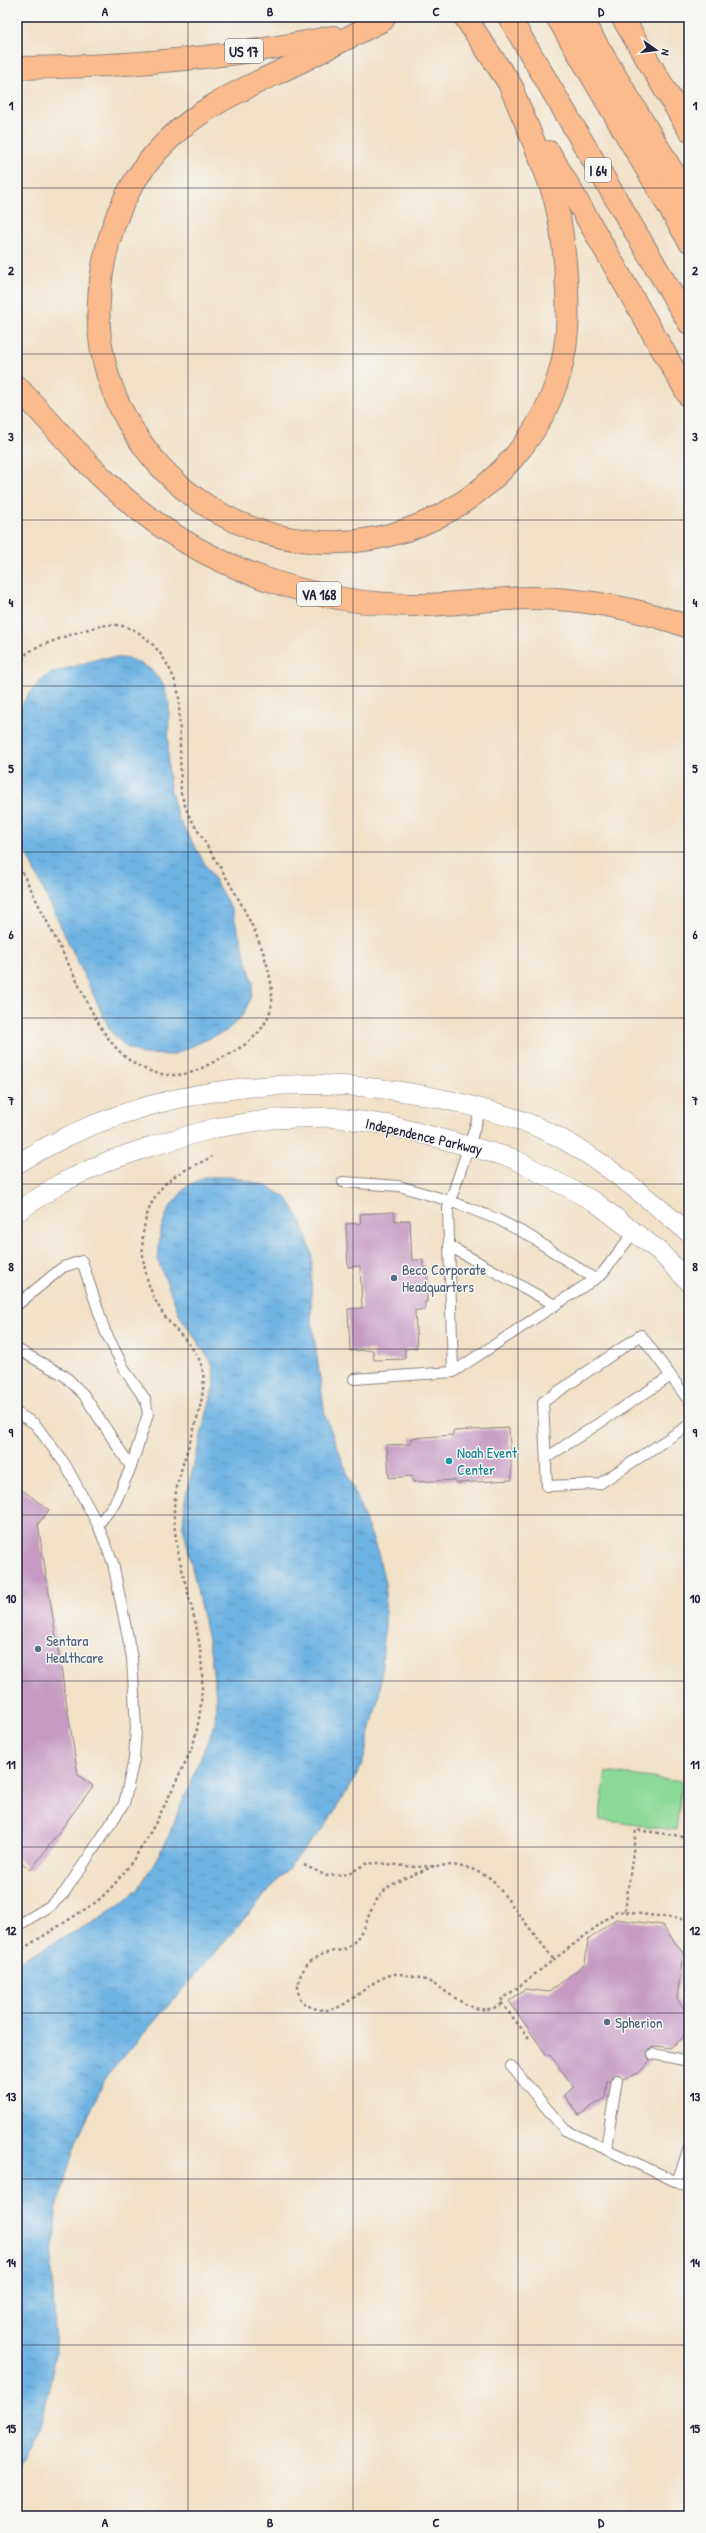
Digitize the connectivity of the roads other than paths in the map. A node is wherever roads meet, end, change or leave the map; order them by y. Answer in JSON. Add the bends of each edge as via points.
{"nodes":[{"id":1,"x":465,"y":17,"type":"edge"},
{"id":2,"x":509,"y":17,"type":"edge"},
{"id":3,"x":557,"y":17,"type":"edge"},
{"id":4,"x":580,"y":17,"type":"edge"},
{"id":5,"x":622,"y":17,"type":"edge"},
{"id":6,"x":388,"y":18,"type":"edge"},
{"id":7,"x":17,"y":59,"type":"edge"},
{"id":8,"x":103,"y":65,"type":"junction"},
{"id":9,"x":17,"y":68,"type":"edge"},
{"id":10,"x":507,"y":78,"type":"junction"},
{"id":11,"x":689,"y":130,"type":"edge"},
{"id":12,"x":689,"y":199,"type":"edge"},
{"id":13,"x":689,"y":241,"type":"edge"},
{"id":14,"x":689,"y":323,"type":"edge"},
{"id":15,"x":17,"y":387,"type":"edge"},
{"id":16,"x":689,"y":396,"type":"edge"},
{"id":17,"x":689,"y":627,"type":"edge"},
{"id":18,"x":480,"y":1108,"type":"junction"},
{"id":19,"x":468,"y":1145,"type":"junction"},
{"id":20,"x":17,"y":1164,"type":"edge"},
{"id":21,"x":343,"y":1182,"type":"dead end"},
{"id":22,"x":450,"y":1201,"type":"junction"},
{"id":23,"x":17,"y":1212,"type":"edge"},
{"id":24,"x":634,"y":1232,"type":"junction"},
{"id":25,"x":689,"y":1233,"type":"edge"},
{"id":26,"x":449,"y":1246,"type":"junction"},
{"id":27,"x":595,"y":1279,"type":"junction"},
{"id":28,"x":689,"y":1282,"type":"edge"},
{"id":29,"x":17,"y":1305,"type":"edge"},
{"id":30,"x":555,"y":1305,"type":"junction"},
{"id":31,"x":17,"y":1349,"type":"edge"},
{"id":32,"x":453,"y":1372,"type":"junction"},
{"id":33,"x":671,"y":1376,"type":"junction"},
{"id":34,"x":354,"y":1379,"type":"dead end"},
{"id":35,"x":689,"y":1401,"type":"edge"},
{"id":36,"x":17,"y":1413,"type":"edge"},
{"id":37,"x":689,"y":1425,"type":"edge"},
{"id":38,"x":546,"y":1458,"type":"junction"},
{"id":39,"x":131,"y":1467,"type":"junction"},
{"id":40,"x":98,"y":1525,"type":"junction"},
{"id":41,"x":17,"y":1926,"type":"edge"},
{"id":42,"x":653,"y":2054,"type":"dead end"},
{"id":43,"x":689,"y":2061,"type":"edge"},
{"id":44,"x":511,"y":2066,"type":"dead end"},
{"id":45,"x":617,"y":2080,"type":"dead end"},
{"id":46,"x":606,"y":2148,"type":"junction"},
{"id":47,"x":689,"y":2148,"type":"edge"},
{"id":48,"x":677,"y":2182,"type":"junction"},
{"id":49,"x":689,"y":2188,"type":"edge"}],
"edges":[{"from":1,"to":10,"type":"highway"},
{"from":2,"to":14,"type":"highway","number":"I 64"},
{"from":3,"to":13,"type":"highway"},
{"from":4,"to":12,"type":"highway"},
{"from":5,"to":11,"type":"highway"},
{"from":6,"to":8,"type":"highway","number":"US 17","via":[[337,36],[310,42],[172,61]]},
{"from":6,"to":10,"type":"highway","via":[[297,64],[257,81],[218,102],[186,124],[156,152],[131,186],[119,210],[106,248],[100,273],[98,316],[101,346],[120,408],[145,448],[175,481],[198,500],[237,523],[279,537],[329,543],[382,538],[404,532],[438,518],[477,494],[524,445],[543,415],[563,360],[567,332],[567,290],[555,200]]},
{"from":7,"to":8,"type":"highway"},
{"from":8,"to":9,"type":"highway","number":"US 17"},
{"from":10,"to":16,"type":"highway"},
{"from":15,"to":17,"type":"highway","number":"VA 168","via":[[92,467],[148,517],[236,568],[277,583],[333,597],[424,605],[534,598],[585,602],[633,611]]},
{"from":18,"to":19,"type":"lane"},
{"from":18,"to":20,"type":"street","via":[[384,1088],[293,1084],[243,1088],[152,1104],[71,1135]]},
{"from":18,"to":25,"type":"street","via":[[537,1127],[592,1158],[641,1192]]},
{"from":19,"to":22,"type":"lane"},
{"from":19,"to":23,"type":"street","name":"Independence Parkway","via":[[390,1125],[330,1117],[272,1119],[215,1128],[108,1161],[61,1184]]},
{"from":19,"to":24,"type":"street","name":"Independence Parkway","via":[[512,1158],[595,1202]]},
{"from":21,"to":22,"type":"lane","via":[[399,1186]]},
{"from":22,"to":26,"type":"lane"},
{"from":22,"to":27,"type":"lane","via":[[497,1219],[528,1235]]},
{"from":24,"to":27,"type":"lane","via":[[601,1275]]},
{"from":24,"to":28,"type":"street","name":"Independence Parkway","via":[[659,1251]]},
{"from":26,"to":30,"type":"lane"},
{"from":26,"to":32,"type":"lane"},
{"from":27,"to":30,"type":"lane"},
{"from":29,"to":39,"type":"lane","via":[[62,1267],[82,1261],[105,1331],[147,1406],[148,1414]]},
{"from":30,"to":32,"type":"lane"},
{"from":31,"to":39,"type":"lane","via":[[66,1376],[84,1395]]},
{"from":32,"to":34,"type":"lane"},
{"from":33,"to":35,"type":"lane"},
{"from":33,"to":38,"type":"lane"},
{"from":33,"to":38,"type":"lane","via":[[641,1335],[543,1402]]},
{"from":36,"to":40,"type":"lane","via":[[35,1424],[52,1445]]},
{"from":37,"to":38,"type":"lane","via":[[598,1484],[547,1486]]},
{"from":39,"to":40,"type":"lane","via":[[115,1503]]},
{"from":40,"to":41,"type":"lane","via":[[113,1564],[132,1658],[136,1728],[130,1780],[124,1804],[64,1893],[50,1906]]},
{"from":42,"to":43,"type":"lane"},
{"from":44,"to":46,"type":"lane","via":[[564,2130]]},
{"from":45,"to":46,"type":"lane"},
{"from":46,"to":48,"type":"lane"},
{"from":47,"to":48,"type":"lane"},
{"from":48,"to":49,"type":"lane"}]}
